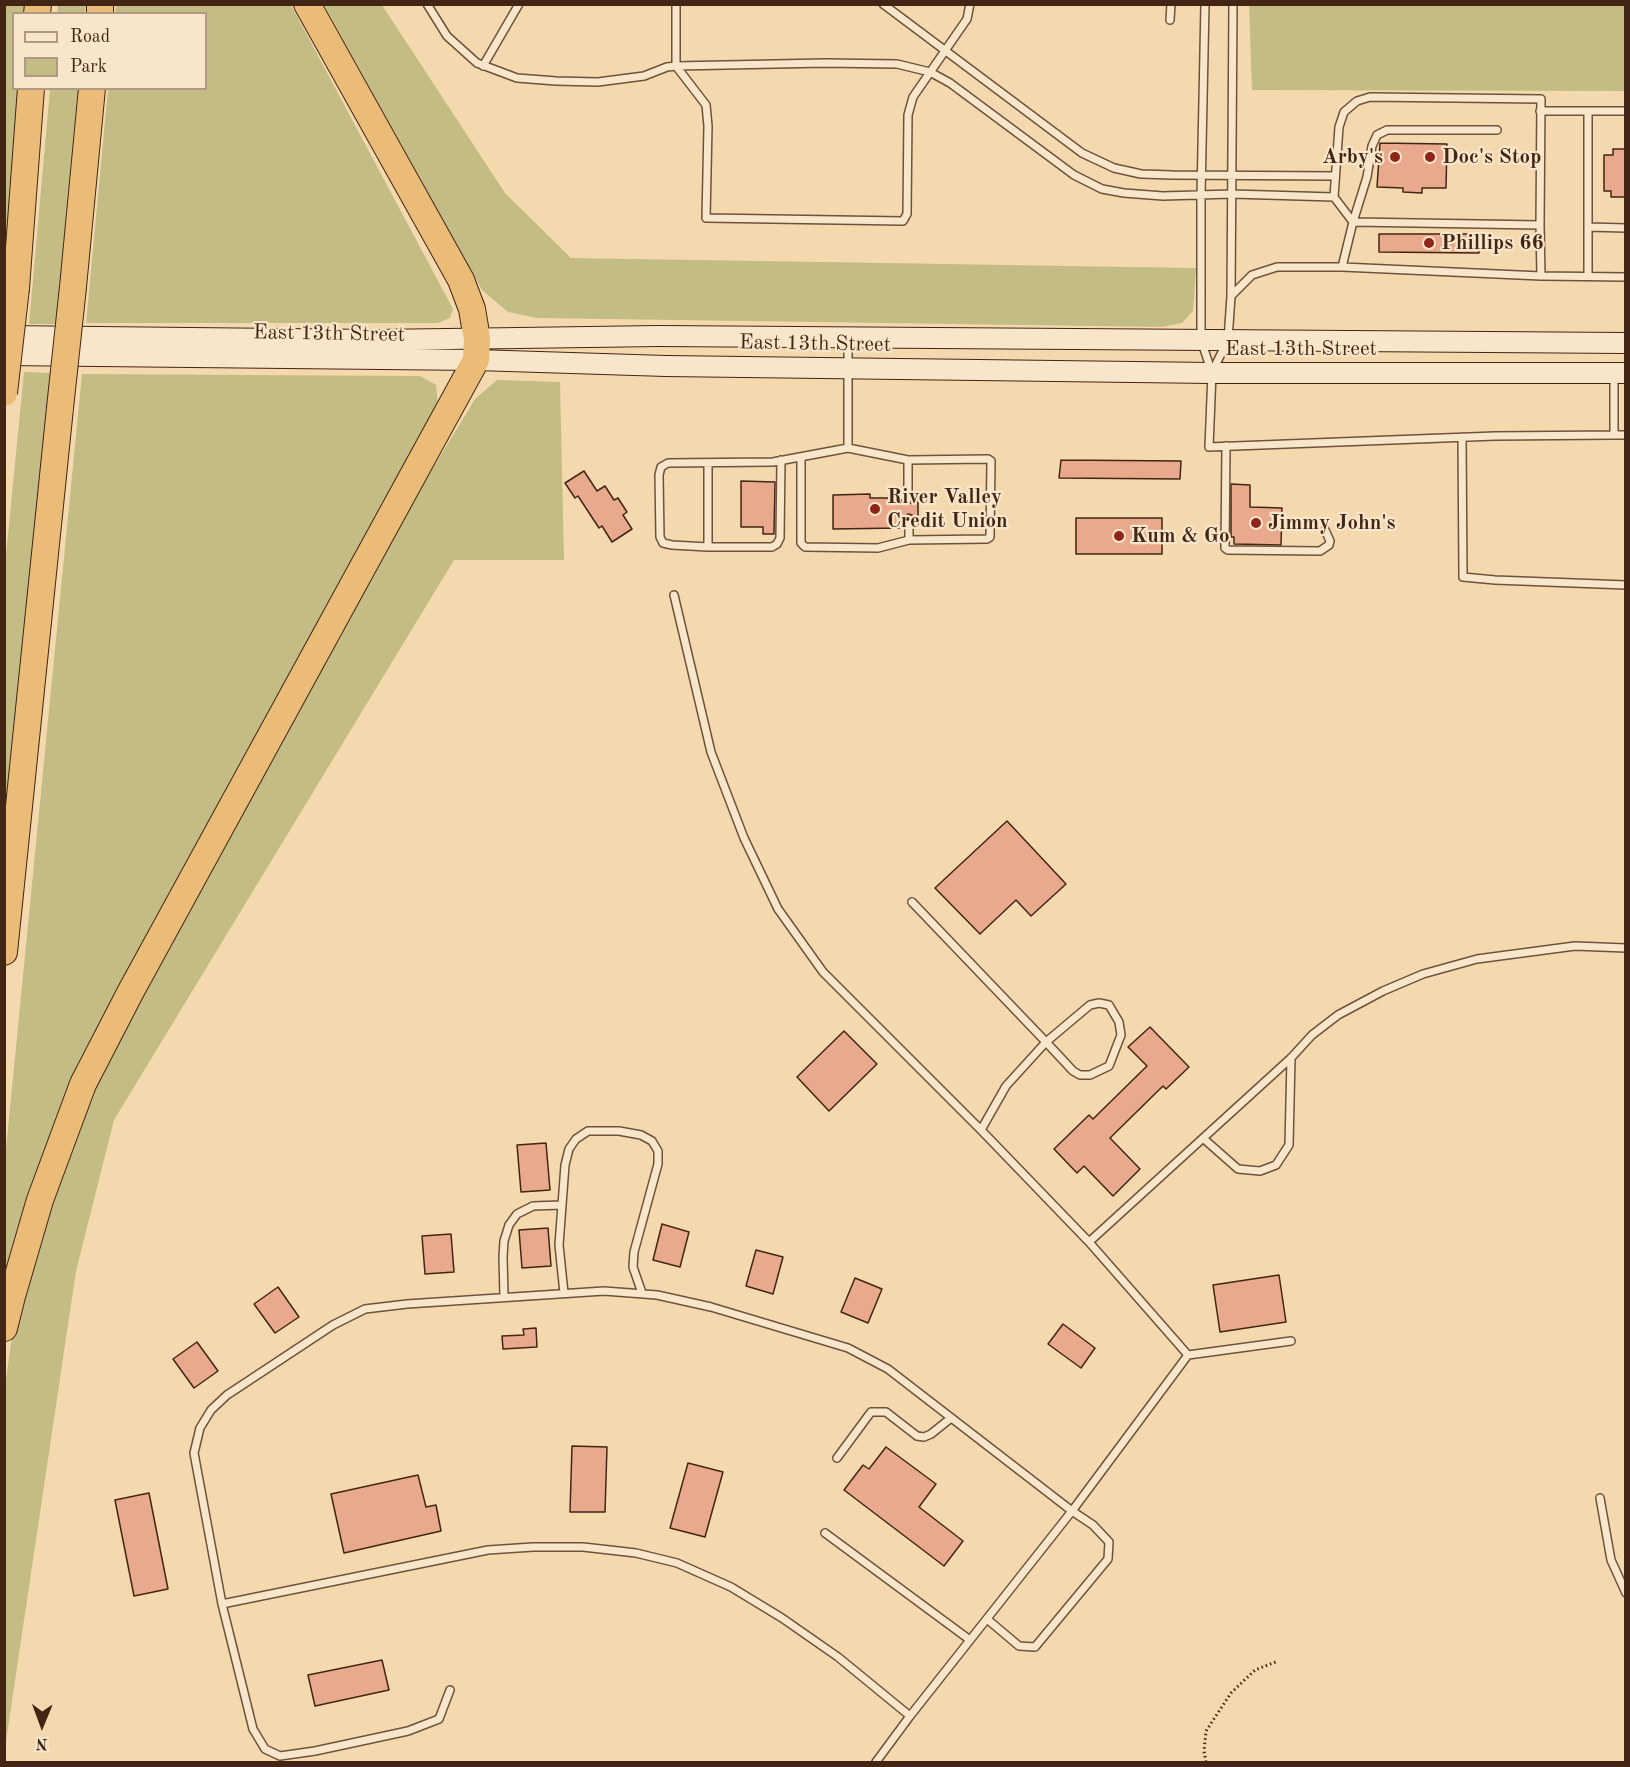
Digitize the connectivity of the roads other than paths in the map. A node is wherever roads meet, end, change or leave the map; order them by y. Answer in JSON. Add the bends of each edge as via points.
{"nodes":[{"id":1,"x":307,"y":4,"type":"edge"},
{"id":2,"x":427,"y":4,"type":"edge"},
{"id":3,"x":519,"y":4,"type":"edge"},
{"id":4,"x":676,"y":4,"type":"edge"},
{"id":5,"x":882,"y":4,"type":"edge"},
{"id":6,"x":970,"y":4,"type":"edge"},
{"id":7,"x":1171,"y":4,"type":"edge"},
{"id":8,"x":1205,"y":4,"type":"edge"},
{"id":9,"x":1233,"y":4,"type":"edge"},
{"id":10,"x":1170,"y":20,"type":"dead end"},
{"id":11,"x":945,"y":50,"type":"junction"},
{"id":12,"x":483,"y":66,"type":"junction"},
{"id":13,"x":676,"y":66,"type":"junction"},
{"id":14,"x":930,"y":72,"type":"junction"},
{"id":15,"x":32,"y":90,"type":"edge"},
{"id":16,"x":92,"y":90,"type":"edge"},
{"id":17,"x":1540,"y":111,"type":"junction"},
{"id":18,"x":1588,"y":111,"type":"junction"},
{"id":19,"x":1626,"y":111,"type":"edge"},
{"id":20,"x":1497,"y":130,"type":"dead end"},
{"id":21,"x":1201,"y":175,"type":"junction"},
{"id":22,"x":1232,"y":176,"type":"junction"},
{"id":23,"x":1335,"y":176,"type":"junction"},
{"id":24,"x":1232,"y":194,"type":"junction"},
{"id":25,"x":1201,"y":195,"type":"junction"},
{"id":26,"x":1334,"y":197,"type":"junction"},
{"id":27,"x":1353,"y":222,"type":"junction"},
{"id":28,"x":1540,"y":225,"type":"junction"},
{"id":29,"x":1588,"y":227,"type":"junction"},
{"id":30,"x":1626,"y":228,"type":"edge"},
{"id":31,"x":1342,"y":267,"type":"junction"},
{"id":32,"x":1541,"y":276,"type":"junction"},
{"id":33,"x":1588,"y":276,"type":"junction"},
{"id":34,"x":1626,"y":277,"type":"edge"},
{"id":35,"x":1231,"y":296,"type":"junction"},
{"id":36,"x":4,"y":336,"type":"edge"},
{"id":37,"x":848,"y":337,"type":"junction"},
{"id":38,"x":1201,"y":340,"type":"junction"},
{"id":39,"x":1228,"y":340,"type":"junction"},
{"id":40,"x":1626,"y":343,"type":"edge"},
{"id":41,"x":477,"y":349,"type":"junction"},
{"id":42,"x":4,"y":355,"type":"edge"},
{"id":43,"x":848,"y":368,"type":"junction"},
{"id":44,"x":1212,"y":373,"type":"junction"},
{"id":45,"x":1620,"y":373,"type":"edge"},
{"id":46,"x":4,"y":393,"type":"edge"},
{"id":47,"x":1614,"y":435,"type":"junction"},
{"id":48,"x":1626,"y":435,"type":"edge"},
{"id":49,"x":1462,"y":437,"type":"junction"},
{"id":50,"x":1226,"y":446,"type":"junction"},
{"id":51,"x":848,"y":448,"type":"junction"},
{"id":52,"x":801,"y":458,"type":"junction"},
{"id":53,"x":781,"y":460,"type":"junction"},
{"id":54,"x":908,"y":460,"type":"junction"},
{"id":55,"x":708,"y":464,"type":"junction"},
{"id":56,"x":908,"y":498,"type":"dead end"},
{"id":57,"x":909,"y":520,"type":"dead end"},
{"id":58,"x":1325,"y":530,"type":"dead end"},
{"id":59,"x":909,"y":540,"type":"junction"},
{"id":60,"x":708,"y":547,"type":"junction"},
{"id":61,"x":1626,"y":585,"type":"edge"},
{"id":62,"x":674,"y":594,"type":"dead end"},
{"id":63,"x":912,"y":902,"type":"dead end"},
{"id":64,"x":1626,"y":948,"type":"edge"},
{"id":65,"x":4,"y":952,"type":"edge"},
{"id":66,"x":1046,"y":1042,"type":"junction"},
{"id":67,"x":1291,"y":1058,"type":"junction"},
{"id":68,"x":981,"y":1130,"type":"junction"},
{"id":69,"x":1204,"y":1139,"type":"junction"},
{"id":70,"x":561,"y":1205,"type":"junction"},
{"id":71,"x":1089,"y":1242,"type":"junction"},
{"id":72,"x":564,"y":1293,"type":"junction"},
{"id":73,"x":642,"y":1293,"type":"junction"},
{"id":74,"x":504,"y":1297,"type":"junction"},
{"id":75,"x":4,"y":1328,"type":"edge"},
{"id":76,"x":1291,"y":1341,"type":"dead end"},
{"id":77,"x":1188,"y":1354,"type":"junction"},
{"id":78,"x":951,"y":1418,"type":"junction"},
{"id":79,"x":837,"y":1458,"type":"dead end"},
{"id":80,"x":1600,"y":1498,"type":"dead end"},
{"id":81,"x":1072,"y":1511,"type":"junction"},
{"id":82,"x":825,"y":1533,"type":"dead end"},
{"id":83,"x":1626,"y":1593,"type":"edge"},
{"id":84,"x":222,"y":1604,"type":"junction"},
{"id":85,"x":987,"y":1619,"type":"junction"},
{"id":86,"x":970,"y":1640,"type":"junction"},
{"id":87,"x":450,"y":1690,"type":"dead end"},
{"id":88,"x":910,"y":1716,"type":"junction"},
{"id":89,"x":876,"y":1762,"type":"edge"}],
"edges":[{"from":1,"to":41,"type":"highway","via":[[461,280],[472,309]]},
{"from":2,"to":12,"type":"lane","via":[[447,36]]},
{"from":3,"to":12,"type":"lane"},
{"from":4,"to":13,"type":"lane"},
{"from":5,"to":11,"type":"lane"},
{"from":6,"to":11,"type":"lane","via":[[967,19]]},
{"from":7,"to":10,"type":"lane"},
{"from":8,"to":21,"type":"lane"},
{"from":9,"to":22,"type":"lane"},
{"from":11,"to":14,"type":"lane"},
{"from":11,"to":21,"type":"lane","via":[[1082,153],[1114,168],[1141,174]]},
{"from":12,"to":13,"type":"lane","via":[[517,78],[588,82],[644,76]]},
{"from":13,"to":14,"type":"lane","via":[[897,64]]},
{"from":13,"to":14,"type":"lane","via":[[706,105],[705,214],[709,219],[903,221],[907,214],[908,115],[913,97]]},
{"from":14,"to":25,"type":"lane","via":[[1074,175],[1102,189],[1162,196]]},
{"from":15,"to":46,"type":"highway","bridge":true},
{"from":16,"to":65,"type":"highway","bridge":true},
{"from":17,"to":18,"type":"lane"},
{"from":17,"to":23,"type":"lane","via":[[1541,99],[1370,97],[1357,101],[1344,112],[1339,127]]},
{"from":17,"to":28,"type":"lane"},
{"from":18,"to":19,"type":"lane"},
{"from":18,"to":29,"type":"lane"},
{"from":20,"to":27,"type":"lane","via":[[1387,129],[1377,135]]},
{"from":21,"to":22,"type":"lane"},
{"from":21,"to":25,"type":"lane"},
{"from":22,"to":23,"type":"lane"},
{"from":22,"to":24,"type":"lane"},
{"from":23,"to":26,"type":"lane"},
{"from":24,"to":25,"type":"lane"},
{"from":24,"to":26,"type":"lane"},
{"from":24,"to":35,"type":"lane"},
{"from":25,"to":38,"type":"lane"},
{"from":26,"to":27,"type":"lane"},
{"from":27,"to":28,"type":"lane"},
{"from":27,"to":31,"type":"lane"},
{"from":28,"to":32,"type":"lane"},
{"from":29,"to":30,"type":"lane"},
{"from":29,"to":33,"type":"lane"},
{"from":31,"to":32,"type":"lane"},
{"from":31,"to":35,"type":"lane","via":[[1277,267],[1252,275]]},
{"from":32,"to":33,"type":"lane"},
{"from":33,"to":34,"type":"lane"},
{"from":35,"to":39,"type":"lane"},
{"from":36,"to":41,"type":"main road","name":"East 13th Street","via":[[377,340]]},
{"from":37,"to":38,"type":"main road","name":"East 13th Street"},
{"from":37,"to":41,"type":"main road","name":"East 13th Street","via":[[659,336]]},
{"from":37,"to":43,"type":"lane"},
{"from":38,"to":39,"type":"main road","name":"East 13th Street"},
{"from":38,"to":44,"type":"lane"},
{"from":39,"to":40,"type":"main road","name":"East 13th Street"},
{"from":39,"to":44,"type":"lane"},
{"from":41,"to":42,"type":"main road","name":"East 13th Street"},
{"from":41,"to":43,"type":"main road","name":"East 13th Street","via":[[666,366]]},
{"from":41,"to":75,"type":"highway","via":[[83,1084],[40,1200]]},
{"from":43,"to":44,"type":"main road","name":"East 13th Street"},
{"from":43,"to":51,"type":"lane"},
{"from":44,"to":45,"type":"main road","name":"East 13th Street"},
{"from":44,"to":50,"type":"lane","via":[[1209,447]]},
{"from":45,"to":47,"type":"lane"},
{"from":47,"to":48,"type":"lane"},
{"from":47,"to":49,"type":"lane"},
{"from":49,"to":50,"type":"lane"},
{"from":49,"to":61,"type":"lane","via":[[1463,577]]},
{"from":50,"to":58,"type":"lane","via":[[1225,548],[1320,551],[1330,541]]},
{"from":51,"to":52,"type":"lane"},
{"from":51,"to":54,"type":"lane"},
{"from":52,"to":53,"type":"lane"},
{"from":52,"to":59,"type":"lane","via":[[802,545],[878,548]]},
{"from":53,"to":55,"type":"lane"},
{"from":53,"to":60,"type":"lane","via":[[777,544]]},
{"from":54,"to":56,"type":"lane"},
{"from":54,"to":59,"type":"lane","via":[[991,461],[990,537]]},
{"from":55,"to":60,"type":"lane"},
{"from":55,"to":60,"type":"lane","via":[[669,463],[661,467],[659,476],[663,543]]},
{"from":57,"to":59,"type":"lane"},
{"from":62,"to":68,"type":"lane","via":[[711,752],[744,838],[778,909],[823,972]]},
{"from":63,"to":66,"type":"lane"},
{"from":64,"to":67,"type":"lane","via":[[1575,946],[1518,953],[1423,974],[1338,1015]]},
{"from":66,"to":66,"type":"lane","via":[[1090,1005],[1109,1005],[1119,1022],[1121,1035],[1108,1066],[1090,1075],[1073,1071]]},
{"from":66,"to":68,"type":"lane","via":[[1006,1086]]},
{"from":67,"to":69,"type":"lane"},
{"from":67,"to":69,"type":"lane","via":[[1289,1145],[1276,1165],[1260,1171],[1238,1169]]},
{"from":68,"to":71,"type":"lane"},
{"from":69,"to":71,"type":"lane"},
{"from":70,"to":72,"type":"lane","via":[[559,1245]]},
{"from":70,"to":73,"type":"lane","via":[[565,1166],[576,1139],[588,1131],[619,1131],[652,1141],[658,1151],[658,1164],[634,1252],[633,1268]]},
{"from":70,"to":74,"type":"lane","via":[[533,1206],[517,1214],[508,1225],[503,1257]]},
{"from":71,"to":77,"type":"lane"},
{"from":72,"to":73,"type":"lane"},
{"from":72,"to":74,"type":"lane"},
{"from":73,"to":78,"type":"lane","via":[[711,1307],[848,1348],[888,1369]]},
{"from":74,"to":84,"type":"lane","via":[[365,1309],[333,1325],[227,1395],[211,1410],[200,1428],[194,1453]]},
{"from":76,"to":77,"type":"lane"},
{"from":77,"to":81,"type":"lane"},
{"from":78,"to":79,"type":"lane","via":[[924,1437],[886,1413],[871,1412]]},
{"from":78,"to":81,"type":"lane"},
{"from":80,"to":83,"type":"lane","via":[[1611,1560]]},
{"from":81,"to":85,"type":"lane"},
{"from":81,"to":85,"type":"lane","via":[[1109,1542],[1108,1559],[1035,1647],[1019,1646]]},
{"from":82,"to":86,"type":"lane"},
{"from":84,"to":87,"type":"lane","via":[[254,1729],[265,1749],[280,1756],[408,1731],[439,1719]]},
{"from":84,"to":88,"type":"lane","via":[[488,1550],[583,1547],[636,1552],[676,1563],[731,1587],[782,1617]]},
{"from":85,"to":86,"type":"lane"},
{"from":86,"to":88,"type":"lane"},
{"from":88,"to":89,"type":"lane"}]}
